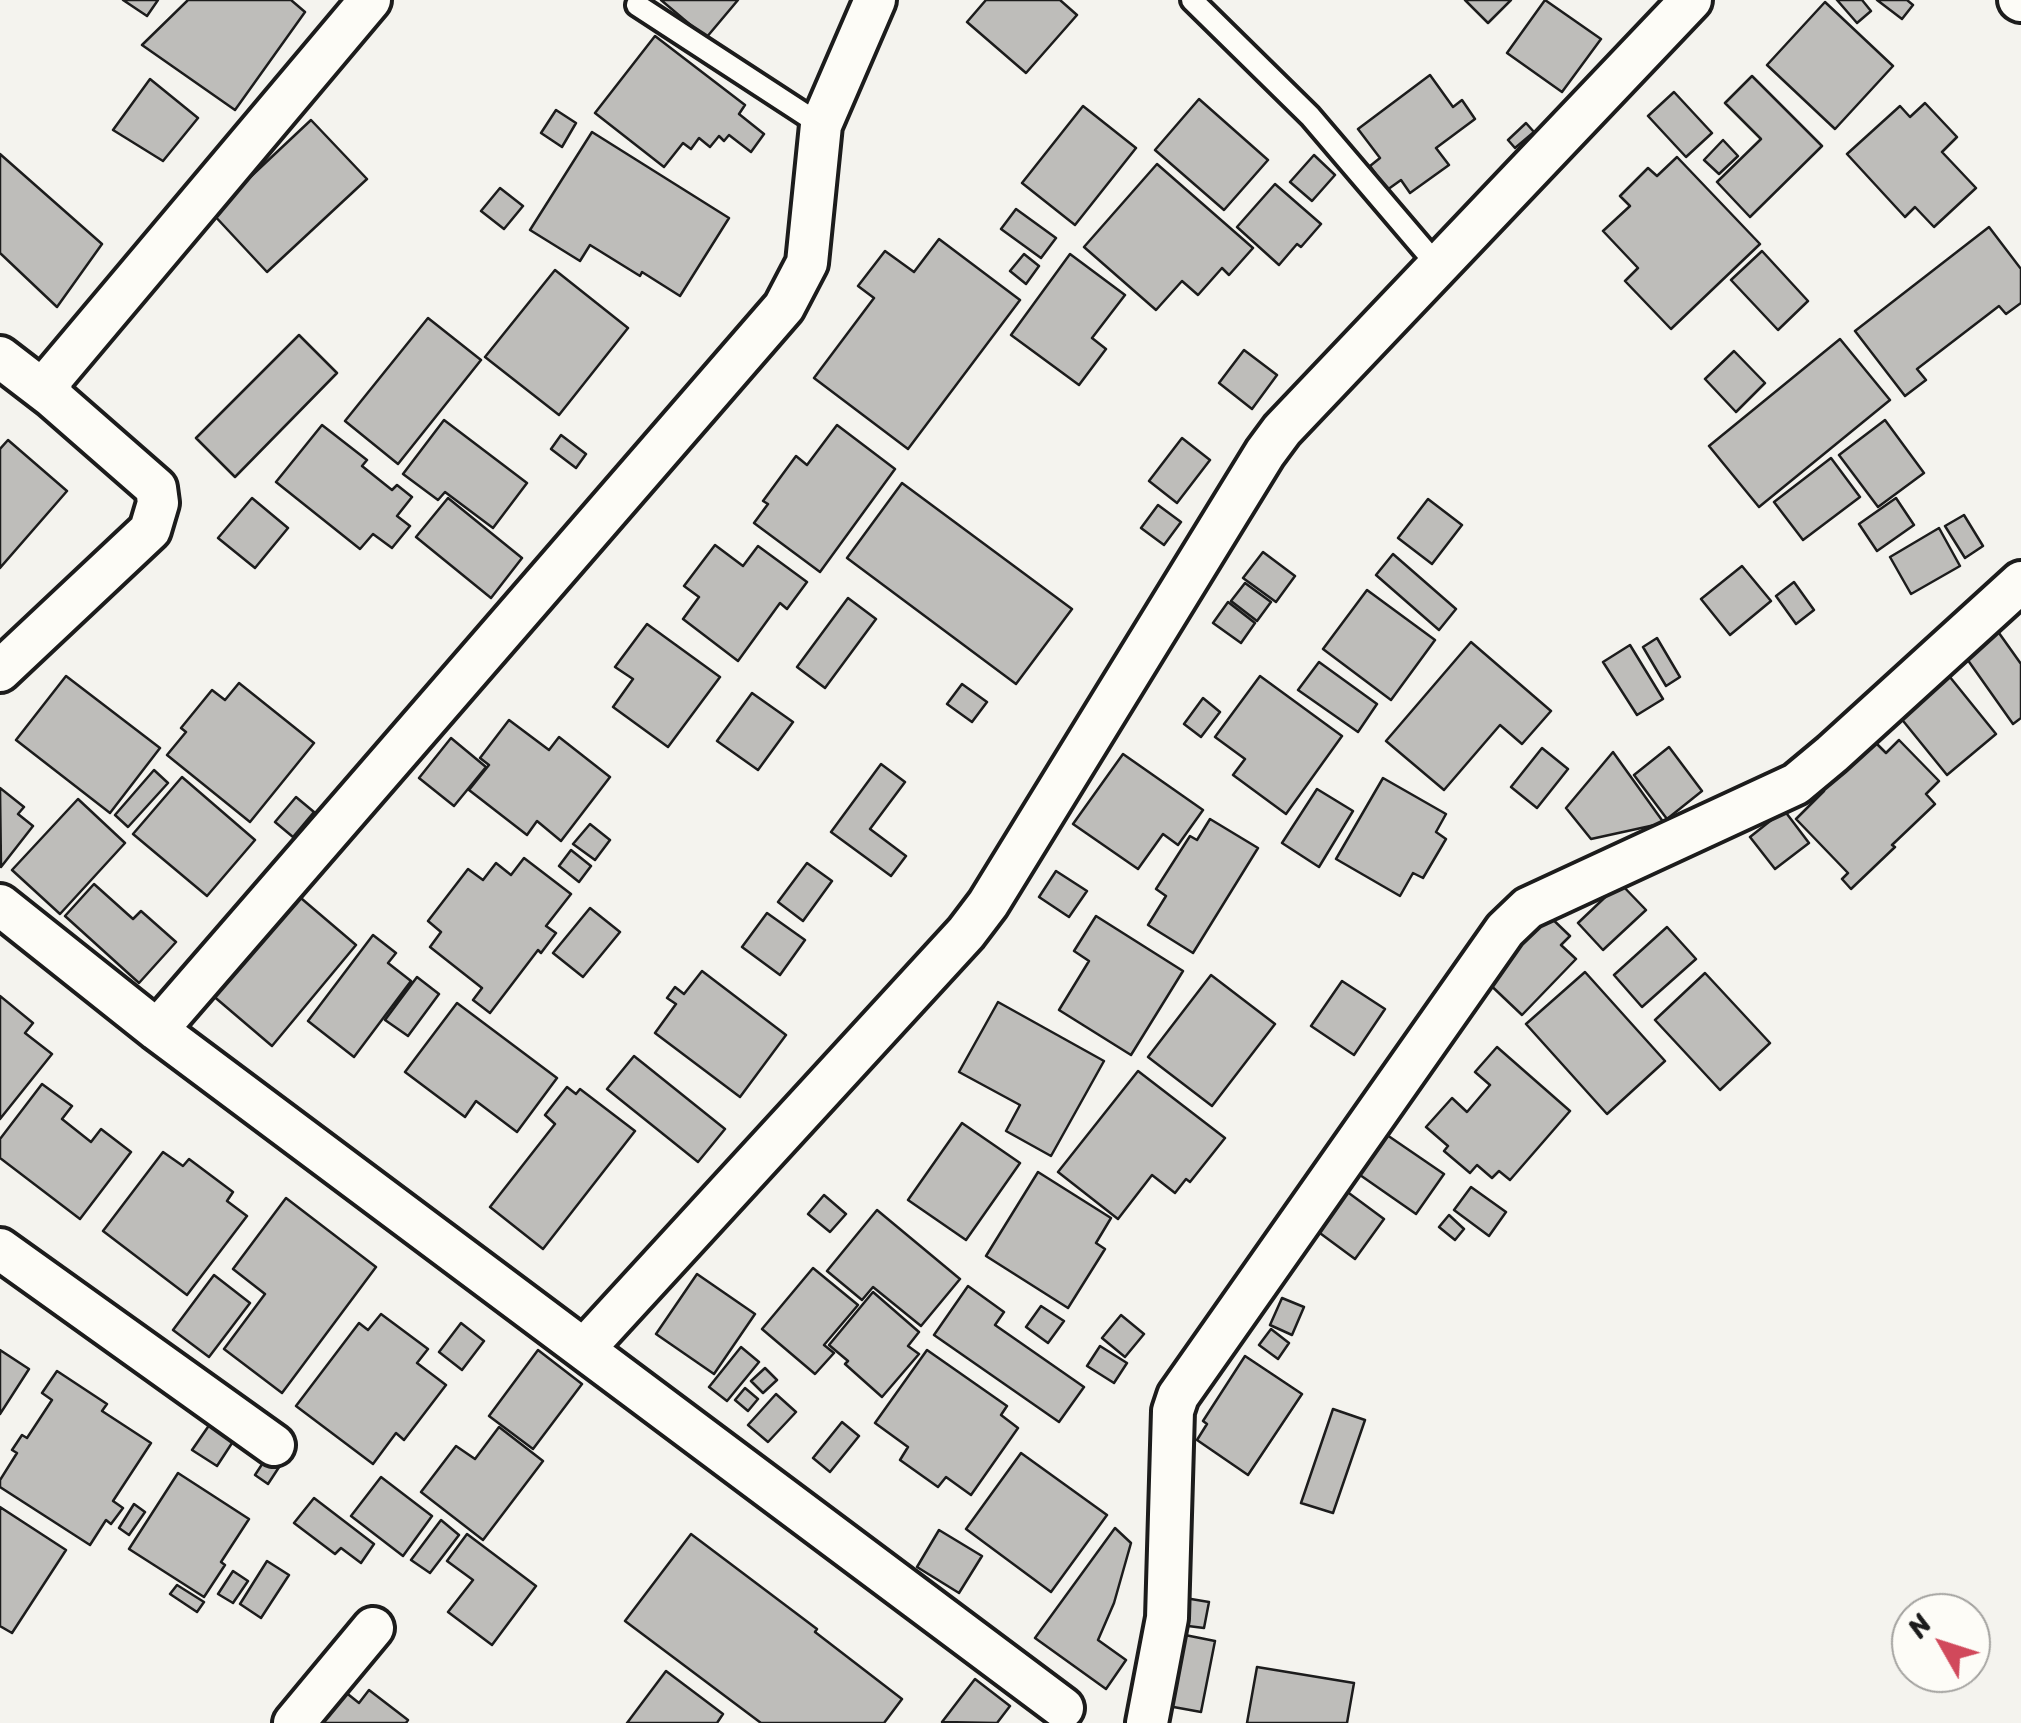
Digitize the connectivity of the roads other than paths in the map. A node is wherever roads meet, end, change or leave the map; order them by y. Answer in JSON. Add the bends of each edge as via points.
{"nodes":[{"id":1,"x":370,"y":0,"type":"edge"},
{"id":2,"x":875,"y":0,"type":"edge"},
{"id":3,"x":1192,"y":0,"type":"edge"},
{"id":4,"x":1690,"y":0,"type":"edge"},
{"id":5,"x":638,"y":6,"type":"dead end"},
{"id":6,"x":821,"y":125,"type":"junction"},
{"id":7,"x":1438,"y":266,"type":"junction"},
{"id":8,"x":0,"y":358,"type":"edge"},
{"id":9,"x":52,"y":397,"type":"junction"},
{"id":10,"x":2021,"y":582,"type":"edge"},
{"id":11,"x":0,"y":672,"type":"edge"},
{"id":12,"x":0,"y":905,"type":"edge"},
{"id":13,"x":157,"y":1030,"type":"junction"},
{"id":14,"x":0,"y":1249,"type":"edge"},
{"id":15,"x":584,"y":1349,"type":"junction"},
{"id":16,"x":274,"y":1445,"type":"dead end"},
{"id":17,"x":373,"y":1628,"type":"dead end"},
{"id":18,"x":1065,"y":1718,"type":"edge"},
{"id":19,"x":294,"y":1723,"type":"edge"},
{"id":20,"x":1147,"y":1723,"type":"edge"}],
"edges":[{"from":1,"to":9,"type":"street","via":[[62,364],[51,379]]},
{"from":2,"to":6,"type":"street"},
{"from":3,"to":7,"type":"lane","via":[[1310,116]]},
{"from":4,"to":7,"type":"street"},
{"from":5,"to":6,"type":"lane"},
{"from":6,"to":13,"type":"street","via":[[807,263],[784,306]]},
{"from":7,"to":15,"type":"street","via":[[1282,430],[966,933]]},
{"from":8,"to":9,"type":"street"},
{"from":9,"to":11,"type":"street","via":[[156,488],[158,503],[150,530]]},
{"from":10,"to":20,"type":"street","via":[[1796,784],[1528,908],[1505,930],[1178,1396],[1167,1618]]},
{"from":12,"to":13,"type":"street"},
{"from":13,"to":15,"type":"street"},
{"from":14,"to":16,"type":"street"},
{"from":15,"to":18,"type":"street"},
{"from":17,"to":19,"type":"street"}]}
